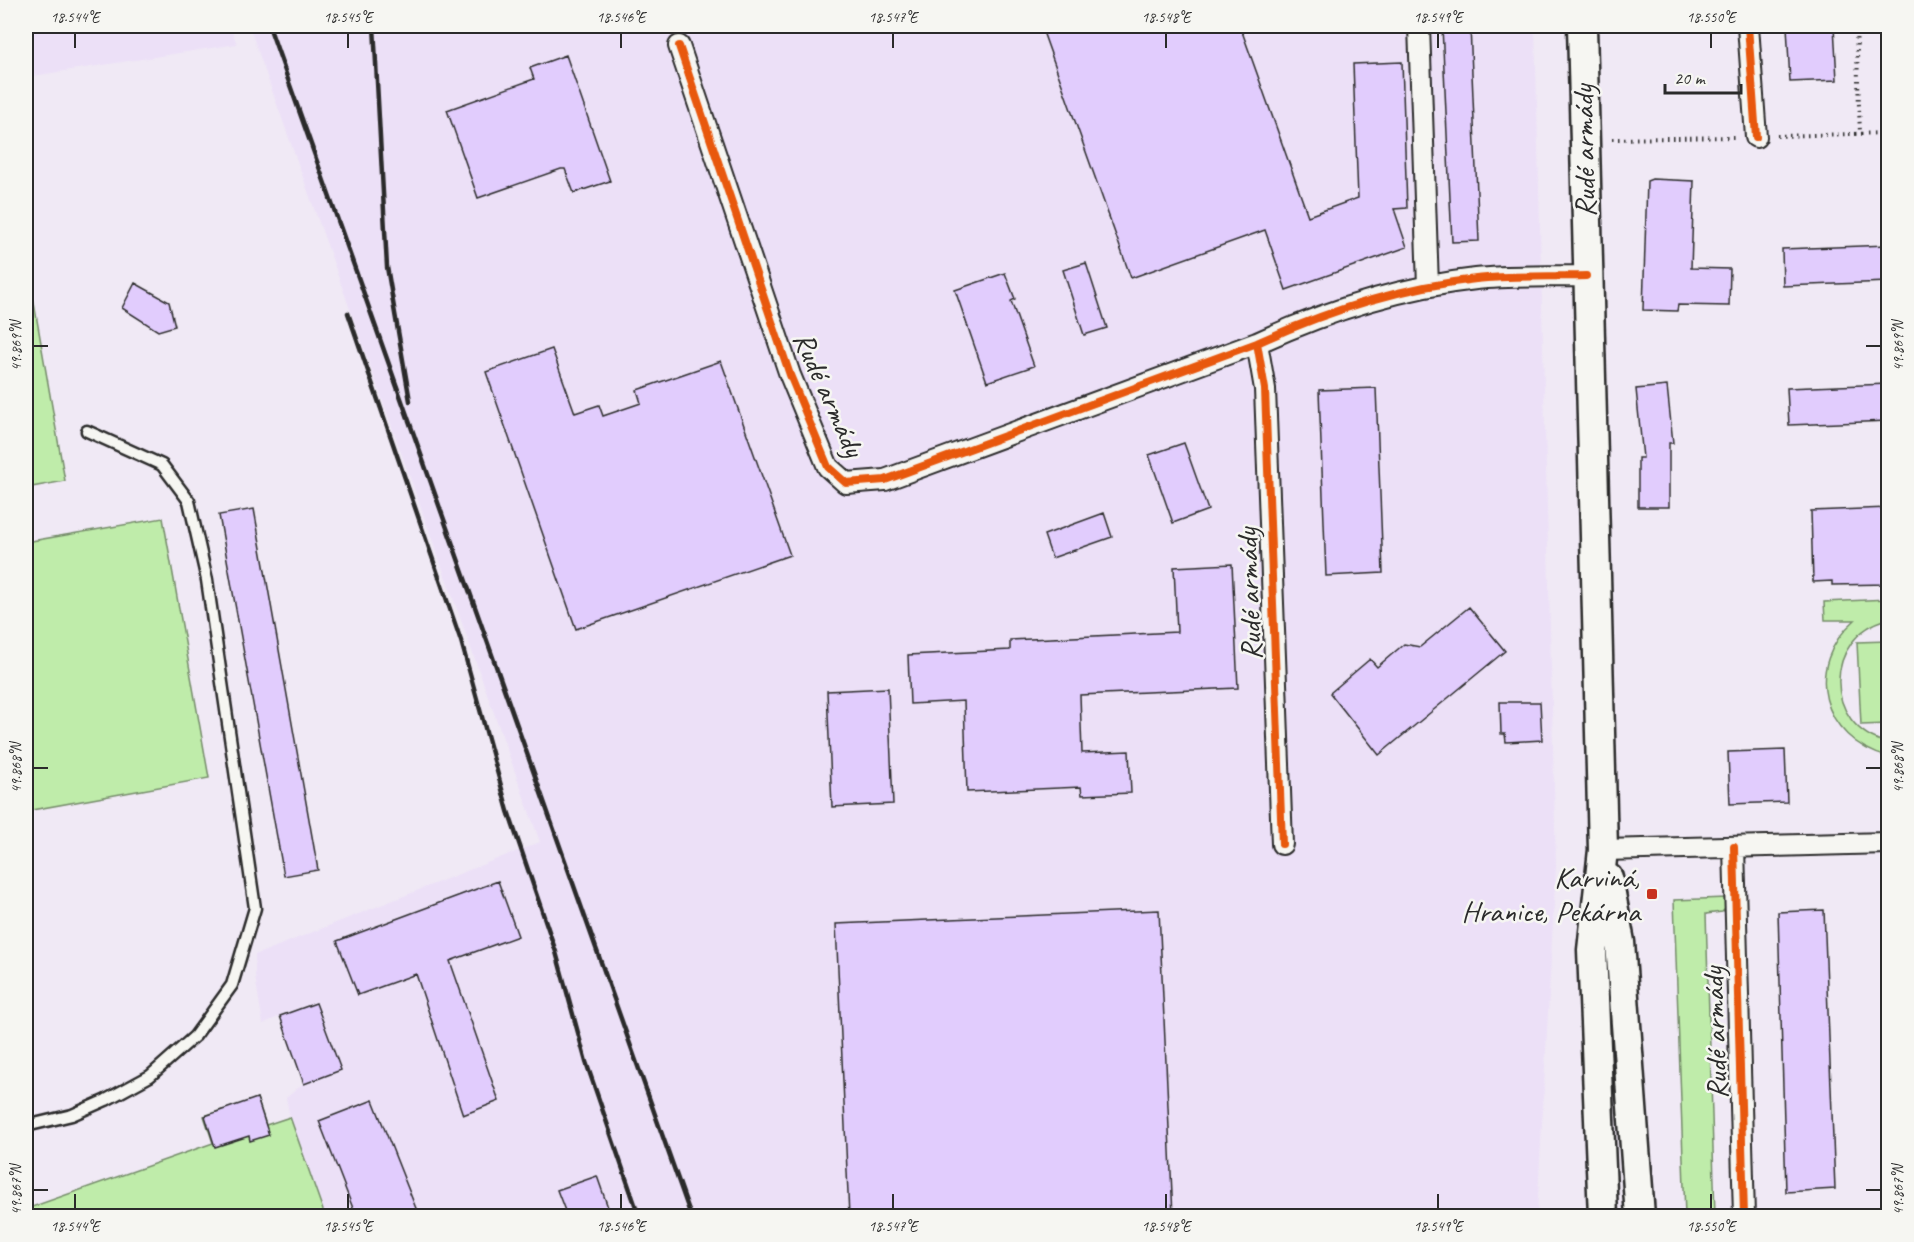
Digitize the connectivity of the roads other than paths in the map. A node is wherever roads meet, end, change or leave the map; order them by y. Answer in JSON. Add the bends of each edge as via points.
{"nodes":[{"id":1,"x":1419,"y":26,"type":"edge"},
{"id":2,"x":1582,"y":26,"type":"edge"},
{"id":3,"x":1748,"y":26,"type":"edge"},
{"id":4,"x":679,"y":46,"type":"dead end"},
{"id":5,"x":1756,"y":137,"type":"dead end"},
{"id":6,"x":1586,"y":276,"type":"junction"},
{"id":7,"x":1428,"y":286,"type":"junction"},
{"id":8,"x":1257,"y":343,"type":"junction"},
{"id":9,"x":87,"y":431,"type":"dead end"},
{"id":10,"x":1888,"y":843,"type":"edge"},
{"id":11,"x":1282,"y":844,"type":"dead end"},
{"id":12,"x":1734,"y":847,"type":"junction"},
{"id":13,"x":1603,"y":850,"type":"junction"},
{"id":14,"x":26,"y":1126,"type":"edge"},
{"id":15,"x":1603,"y":1216,"type":"edge"},
{"id":16,"x":1640,"y":1216,"type":"edge"},
{"id":17,"x":1744,"y":1216,"type":"edge"}],
"edges":[{"from":1,"to":7,"type":"street"},
{"from":2,"to":6,"type":"main road","name":"Rudé armády"},
{"from":3,"to":5,"type":"street"},
{"from":4,"to":8,"type":"street","name":"Rudé armády","via":[[790,375],[828,467],[846,483],[885,480]]},
{"from":6,"to":7,"type":"street","name":"Rudé armády","via":[[1479,279]]},
{"from":6,"to":13,"type":"main road","name":"Rudé armády"},
{"from":7,"to":8,"type":"street","name":"Rudé armády","via":[[1302,322]]},
{"from":8,"to":11,"type":"street","name":"Rudé armády","via":[[1265,389]]},
{"from":9,"to":14,"type":"lane","via":[[162,465],[189,501],[207,579],[255,909],[232,985],[195,1036],[150,1076],[115,1095],[72,1115]]},
{"from":10,"to":12,"type":"street"},
{"from":12,"to":13,"type":"street"},
{"from":12,"to":17,"type":"street","name":"Rudé armády"},
{"from":13,"to":15,"type":"main road","name":"Rudé armády","via":[[1592,950]]},
{"from":13,"to":16,"type":"main road","name":"Rudé armády","via":[[1620,942]]}]}
